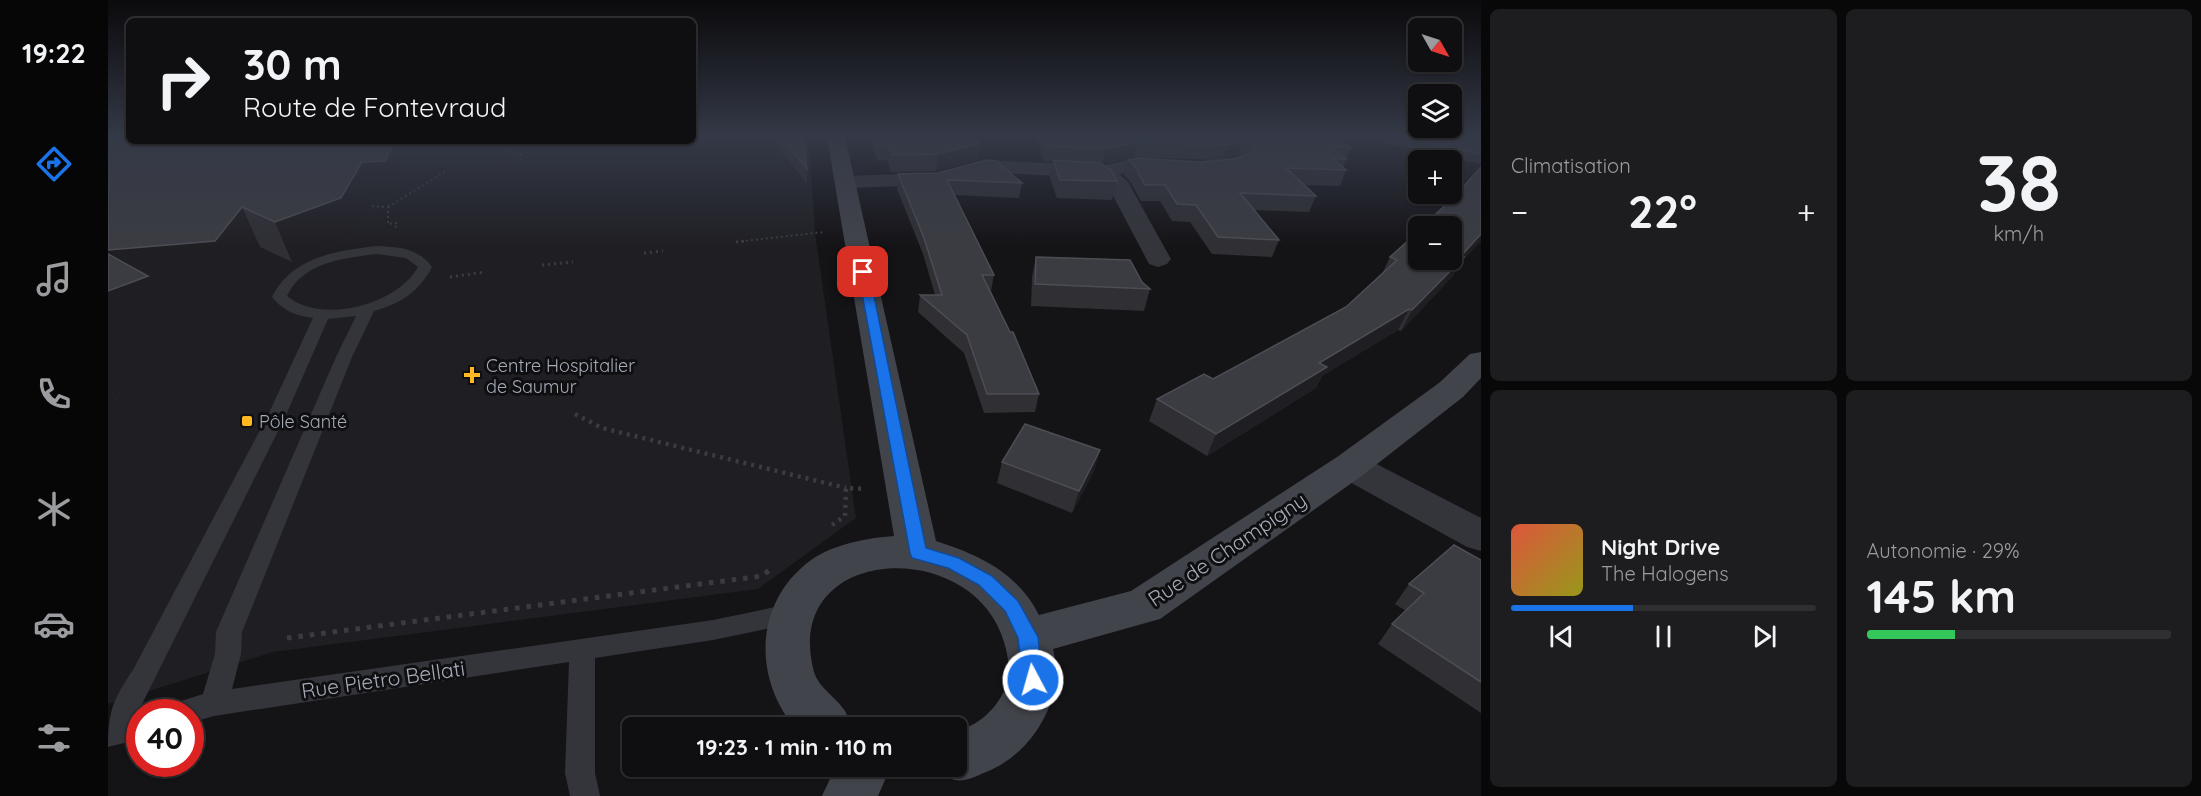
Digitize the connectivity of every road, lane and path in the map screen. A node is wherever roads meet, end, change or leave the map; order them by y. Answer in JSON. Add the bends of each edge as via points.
{"nodes":[{"id":1,"x":441,"y":174,"type":"edge"},
{"id":2,"x":844,"y":174,"type":"edge"},
{"id":3,"x":954,"y":174,"type":"edge"},
{"id":4,"x":1105,"y":174,"type":"edge"},
{"id":5,"x":846,"y":182,"type":"junction"},
{"id":6,"x":363,"y":206,"type":"dead end"},
{"id":7,"x":388,"y":207,"type":"junction"},
{"id":8,"x":389,"y":218,"type":"dead end"},
{"id":9,"x":815,"y":233,"type":"dead end"},
{"id":10,"x":736,"y":242,"type":"dead end"},
{"id":11,"x":663,"y":251,"type":"dead end"},
{"id":12,"x":644,"y":253,"type":"dead end"},
{"id":13,"x":1158,"y":259,"type":"dead end"},
{"id":14,"x":573,"y":262,"type":"dead end"},
{"id":15,"x":542,"y":265,"type":"dead end"},
{"id":16,"x":485,"y":272,"type":"dead end"},
{"id":17,"x":450,"y":277,"type":"dead end"},
{"id":18,"x":367,"y":309,"type":"junction"},
{"id":19,"x":322,"y":315,"type":"junction"},
{"id":20,"x":1481,"y":361,"type":"edge"},
{"id":21,"x":575,"y":414,"type":"dead end"},
{"id":22,"x":1350,"y":466,"type":"junction"},
{"id":23,"x":846,"y":488,"type":"junction"},
{"id":24,"x":867,"y":489,"type":"dead end"},
{"id":25,"x":826,"y":529,"type":"dead end"},
{"id":26,"x":1481,"y":536,"type":"edge"},
{"id":27,"x":918,"y":553,"type":"junction"},
{"id":28,"x":780,"y":563,"type":"dead end"},
{"id":29,"x":790,"y":614,"type":"junction"},
{"id":30,"x":1028,"y":637,"type":"junction"},
{"id":31,"x":287,"y":638,"type":"dead end"},
{"id":32,"x":582,"y":650,"type":"junction"},
{"id":33,"x":214,"y":704,"type":"junction"},
{"id":34,"x":204,"y":707,"type":"edge"},
{"id":35,"x":818,"y":717,"type":"edge"},
{"id":36,"x":121,"y":731,"type":"edge"},
{"id":37,"x":967,"y":753,"type":"edge"},
{"id":38,"x":860,"y":777,"type":"edge"},
{"id":39,"x":585,"y":796,"type":"edge"},
{"id":40,"x":850,"y":796,"type":"edge"}],
"edges":[{"from":1,"to":7,"type":"path"},
{"from":2,"to":5,"type":"street"},
{"from":3,"to":5,"type":"street","via":[[936,179]]},
{"from":4,"to":13,"type":"street","via":[[1117,182]]},
{"from":5,"to":27,"type":"street"},
{"from":6,"to":7,"type":"path"},
{"from":7,"to":8,"type":"path"},
{"from":9,"to":10,"type":"path"},
{"from":11,"to":12,"type":"path"},
{"from":14,"to":15,"type":"path"},
{"from":16,"to":17,"type":"path"},
{"from":18,"to":19,"type":"lane"},
{"from":18,"to":19,"type":"lane","via":[[412,289],[423,278],[422,261],[393,250],[354,253],[311,266],[283,286],[279,297],[285,306]]},
{"from":18,"to":33,"type":"lane","via":[[230,632]]},
{"from":19,"to":36,"type":"lane","via":[[271,425],[129,698]]},
{"from":20,"to":22,"type":"street","name":"Rue de Champigny","via":[[1451,390]]},
{"from":21,"to":23,"type":"path","via":[[612,430]]},
{"from":22,"to":26,"type":"street"},
{"from":22,"to":30,"type":"street","name":"Rue de Champigny","via":[[1144,606]]},
{"from":23,"to":24,"type":"path"},
{"from":23,"to":25,"type":"path","via":[[846,516]]},
{"from":27,"to":29,"type":"street","via":[[886,551],[855,557],[827,570],[805,590]]},
{"from":27,"to":30,"type":"street","via":[[953,562],[985,580],[1011,606]]},
{"from":28,"to":31,"type":"path","via":[[762,576]]},
{"from":29,"to":32,"type":"lane","name":"Rue Pietro Bellati"},
{"from":29,"to":35,"type":"street","via":[[786,652],[798,692]]},
{"from":30,"to":37,"type":"street","via":[[1033,680],[1016,720],[979,750]]},
{"from":32,"to":33,"type":"lane","name":"Rue Pietro Bellati"},
{"from":32,"to":39,"type":"lane","via":[[580,773]]},
{"from":33,"to":34,"type":"lane","name":"Rue Pietro Bellati"},
{"from":38,"to":40,"type":"street"}]}
